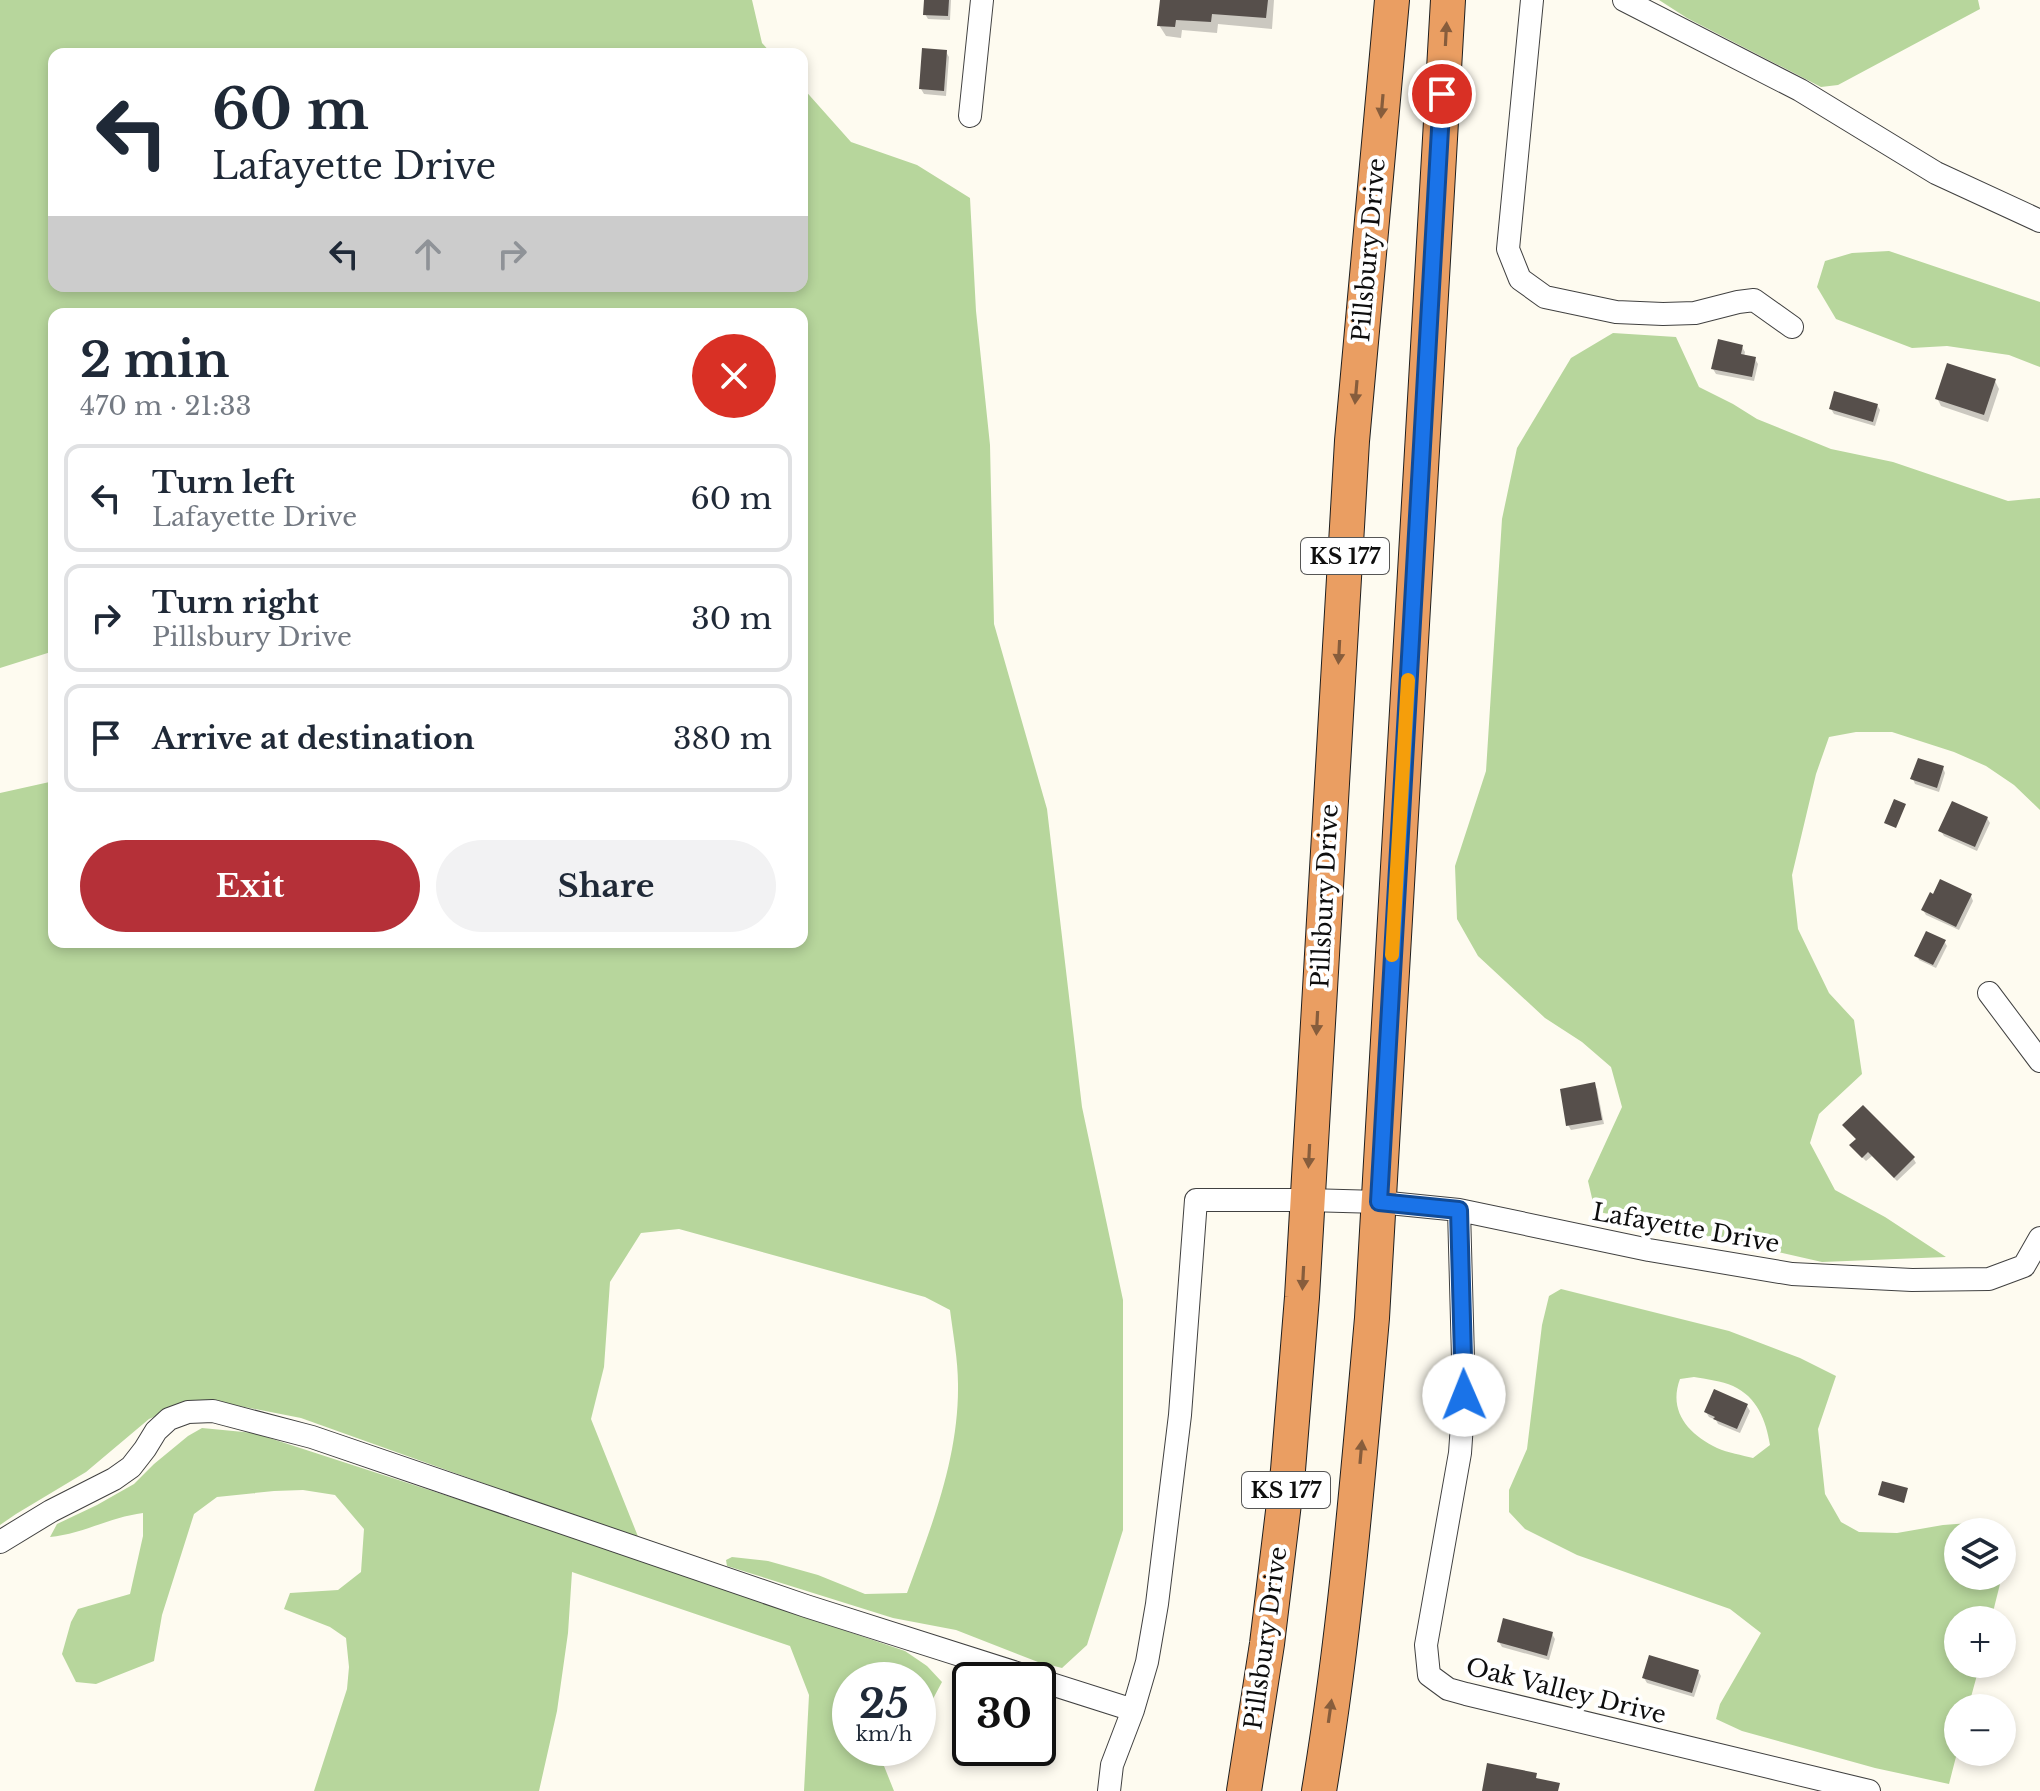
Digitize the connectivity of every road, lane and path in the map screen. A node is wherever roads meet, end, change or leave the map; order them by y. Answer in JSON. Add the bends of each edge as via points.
{"nodes":[{"id":1,"x":982,"y":0,"type":"edge"},
{"id":2,"x":1392,"y":0,"type":"edge"},
{"id":3,"x":1448,"y":0,"type":"edge"},
{"id":4,"x":1532,"y":0,"type":"edge"},
{"id":5,"x":1624,"y":0,"type":"edge"},
{"id":6,"x":970,"y":116,"type":"dead end"},
{"id":7,"x":2040,"y":221,"type":"edge"},
{"id":8,"x":1792,"y":327,"type":"dead end"},
{"id":9,"x":1989,"y":993,"type":"dead end"},
{"id":10,"x":2040,"y":1061,"type":"edge"},
{"id":11,"x":1307,"y":1200,"type":"junction"},
{"id":12,"x":1379,"y":1202,"type":"junction"},
{"id":13,"x":1459,"y":1210,"type":"junction"},
{"id":14,"x":2040,"y":1238,"type":"edge"},
{"id":15,"x":0,"y":1542,"type":"edge"},
{"id":16,"x":1133,"y":1710,"type":"junction"},
{"id":17,"x":1109,"y":1791,"type":"edge"},
{"id":18,"x":1244,"y":1791,"type":"edge"},
{"id":19,"x":1319,"y":1791,"type":"edge"},
{"id":20,"x":1869,"y":1791,"type":"edge"}],
"edges":[{"from":1,"to":6,"type":"street"},
{"from":2,"to":11,"type":"highway","name":"Pillsbury Drive","number":"KS 177","one_way":true,"via":[[1352,441]]},
{"from":12,"to":3,"type":"highway","number":"KS 177","one_way":true},
{"from":4,"to":8,"type":"street","via":[[1508,249],[1520,279],[1545,297],[1616,312],[1695,313],[1754,300]]},
{"from":5,"to":7,"type":"street","via":[[1800,90],[1936,173]]},
{"from":9,"to":10,"type":"street"},
{"from":11,"to":12,"type":"street","name":"Lafayette Drive"},
{"from":11,"to":16,"type":"street","name":"Lafayette Drive","via":[[1196,1200],[1180,1415],[1159,1588]]},
{"from":11,"to":18,"type":"highway","name":"Pillsbury Drive","number":"KS 177","one_way":true,"via":[[1288,1470]]},
{"from":12,"to":13,"type":"street","name":"Lafayette Drive"},
{"from":19,"to":12,"type":"highway","number":"KS 177","one_way":true,"via":[[1358,1491]]},
{"from":13,"to":14,"type":"street","name":"Lafayette Drive","via":[[1792,1274],[1912,1280],[1989,1279],[2024,1266]]},
{"from":13,"to":20,"type":"street","name":"Oak Valley Drive","via":[[1464,1395],[1460,1453],[1426,1645],[1429,1675],[1466,1694]]},
{"from":15,"to":16,"type":"street","via":[[131,1467],[169,1419],[213,1411],[312,1437],[821,1611]]},
{"from":16,"to":17,"type":"street","via":[[1112,1765]]}]}
